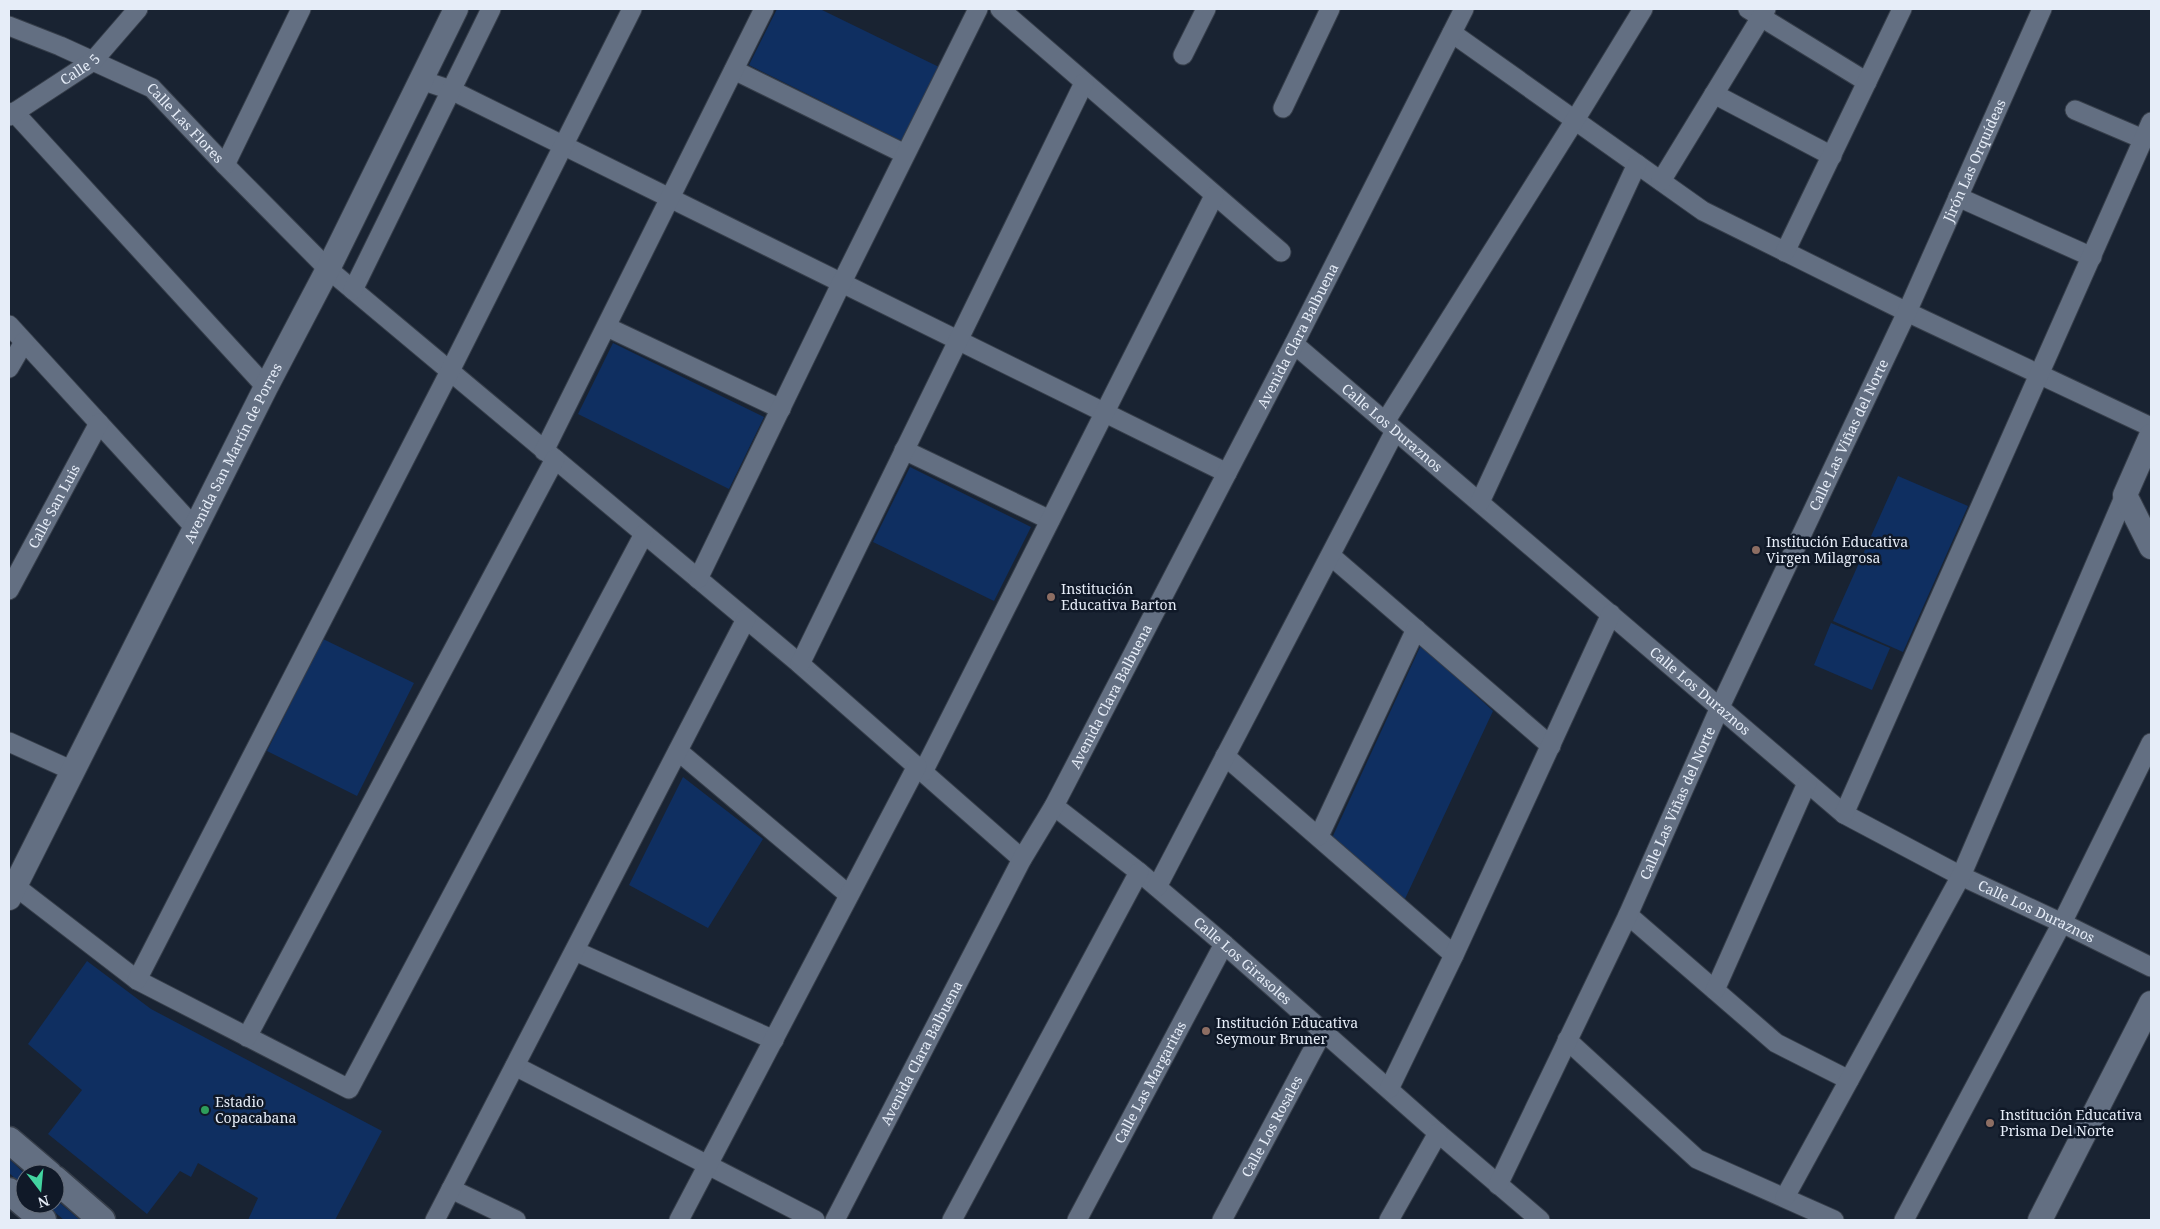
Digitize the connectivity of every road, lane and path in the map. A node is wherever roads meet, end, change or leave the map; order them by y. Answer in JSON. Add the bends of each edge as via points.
{"nodes":[{"id":1,"x":138,"y":9,"type":"edge"},
{"id":2,"x":301,"y":9,"type":"edge"},
{"id":3,"x":456,"y":9,"type":"edge"},
{"id":4,"x":491,"y":9,"type":"edge"},
{"id":5,"x":632,"y":9,"type":"edge"},
{"id":6,"x":764,"y":9,"type":"edge"},
{"id":7,"x":978,"y":9,"type":"edge"},
{"id":8,"x":1000,"y":9,"type":"edge"},
{"id":9,"x":1206,"y":9,"type":"edge"},
{"id":10,"x":1330,"y":9,"type":"edge"},
{"id":11,"x":1464,"y":9,"type":"edge"},
{"id":12,"x":1642,"y":9,"type":"edge"},
{"id":13,"x":1902,"y":9,"type":"edge"},
{"id":14,"x":2042,"y":9,"type":"edge"},
{"id":15,"x":1758,"y":12,"type":"edge"},
{"id":16,"x":9,"y":26,"type":"edge"},
{"id":17,"x":1452,"y":33,"type":"junction"},
{"id":18,"x":1183,"y":55,"type":"dead end"},
{"id":19,"x":93,"y":61,"type":"junction"},
{"id":20,"x":734,"y":70,"type":"junction"},
{"id":21,"x":421,"y":80,"type":"junction"},
{"id":22,"x":1867,"y":82,"type":"junction"},
{"id":23,"x":1084,"y":83,"type":"junction"},
{"id":24,"x":451,"y":90,"type":"junction"},
{"id":25,"x":1714,"y":94,"type":"junction"},
{"id":26,"x":1283,"y":108,"type":"dead end"},
{"id":27,"x":2075,"y":110,"type":"dead end"},
{"id":28,"x":11,"y":114,"type":"edge"},
{"id":29,"x":1575,"y":120,"type":"junction"},
{"id":30,"x":2151,"y":122,"type":"edge"},
{"id":31,"x":2144,"y":139,"type":"junction"},
{"id":32,"x":565,"y":146,"type":"junction"},
{"id":33,"x":906,"y":154,"type":"junction"},
{"id":34,"x":1832,"y":156,"type":"junction"},
{"id":35,"x":1637,"y":164,"type":"junction"},
{"id":36,"x":225,"y":166,"type":"junction"},
{"id":37,"x":1661,"y":181,"type":"junction"},
{"id":38,"x":1214,"y":196,"type":"junction"},
{"id":39,"x":1958,"y":197,"type":"junction"},
{"id":40,"x":672,"y":198,"type":"junction"},
{"id":41,"x":1281,"y":252,"type":"dead end"},
{"id":42,"x":1785,"y":252,"type":"junction"},
{"id":43,"x":2092,"y":257,"type":"junction"},
{"id":44,"x":328,"y":269,"type":"junction"},
{"id":45,"x":842,"y":282,"type":"junction"},
{"id":46,"x":354,"y":290,"type":"junction"},
{"id":47,"x":1907,"y":312,"type":"junction"},
{"id":48,"x":9,"y":325,"type":"edge"},
{"id":49,"x":607,"y":327,"type":"junction"},
{"id":50,"x":958,"y":339,"type":"junction"},
{"id":51,"x":24,"y":342,"type":"junction"},
{"id":52,"x":1294,"y":344,"type":"junction"},
{"id":53,"x":9,"y":368,"type":"edge"},
{"id":54,"x":450,"y":371,"type":"junction"},
{"id":55,"x":2040,"y":375,"type":"junction"},
{"id":56,"x":266,"y":386,"type":"junction"},
{"id":57,"x":781,"y":409,"type":"junction"},
{"id":58,"x":1104,"y":412,"type":"junction"},
{"id":59,"x":98,"y":423,"type":"junction"},
{"id":60,"x":1390,"y":426,"type":"junction"},
{"id":61,"x":2151,"y":427,"type":"edge"},
{"id":62,"x":2151,"y":436,"type":"edge"},
{"id":63,"x":904,"y":450,"type":"junction"},
{"id":64,"x":550,"y":455,"type":"junction"},
{"id":65,"x":1227,"y":473,"type":"junction"},
{"id":66,"x":2125,"y":495,"type":"junction"},
{"id":67,"x":1480,"y":502,"type":"junction"},
{"id":68,"x":1050,"y":520,"type":"junction"},
{"id":69,"x":195,"y":528,"type":"junction"},
{"id":70,"x":644,"y":534,"type":"junction"},
{"id":71,"x":2151,"y":547,"type":"edge"},
{"id":72,"x":1331,"y":556,"type":"junction"},
{"id":73,"x":698,"y":579,"type":"junction"},
{"id":74,"x":9,"y":590,"type":"edge"},
{"id":75,"x":1611,"y":614,"type":"junction"},
{"id":76,"x":746,"y":619,"type":"junction"},
{"id":77,"x":1416,"y":629,"type":"junction"},
{"id":78,"x":800,"y":664,"type":"junction"},
{"id":79,"x":1720,"y":707,"type":"junction"},
{"id":80,"x":9,"y":742,"type":"edge"},
{"id":81,"x":2151,"y":743,"type":"edge"},
{"id":82,"x":1551,"y":746,"type":"junction"},
{"id":83,"x":678,"y":751,"type":"junction"},
{"id":84,"x":1225,"y":756,"type":"junction"},
{"id":85,"x":920,"y":769,"type":"junction"},
{"id":86,"x":73,"y":771,"type":"junction"},
{"id":87,"x":1807,"y":784,"type":"junction"},
{"id":88,"x":1054,"y":806,"type":"junction"},
{"id":89,"x":1844,"y":814,"type":"junction"},
{"id":90,"x":1319,"y":836,"type":"junction"},
{"id":91,"x":1022,"y":858,"type":"junction"},
{"id":92,"x":1139,"y":872,"type":"junction"},
{"id":93,"x":1961,"y":876,"type":"junction"},
{"id":94,"x":1157,"y":887,"type":"junction"},
{"id":95,"x":11,"y":889,"type":"edge"},
{"id":96,"x":850,"y":895,"type":"junction"},
{"id":97,"x":1628,"y":915,"type":"junction"},
{"id":98,"x":2062,"y":922,"type":"junction"},
{"id":99,"x":1224,"y":944,"type":"junction"},
{"id":100,"x":574,"y":951,"type":"junction"},
{"id":101,"x":1454,"y":954,"type":"junction"},
{"id":102,"x":2151,"y":967,"type":"edge"},
{"id":103,"x":137,"y":980,"type":"junction"},
{"id":104,"x":1714,"y":990,"type":"junction"},
{"id":105,"x":2151,"y":1003,"type":"edge"},
{"id":106,"x":1323,"y":1031,"type":"junction"},
{"id":107,"x":247,"y":1038,"type":"junction"},
{"id":108,"x":774,"y":1040,"type":"junction"},
{"id":109,"x":1568,"y":1040,"type":"junction"},
{"id":110,"x":515,"y":1066,"type":"junction"},
{"id":111,"x":1849,"y":1080,"type":"junction"},
{"id":112,"x":1389,"y":1089,"type":"junction"},
{"id":113,"x":1438,"y":1133,"type":"junction"},
{"id":114,"x":9,"y":1140,"type":"edge"},
{"id":115,"x":37,"y":1164,"type":"edge"},
{"id":116,"x":708,"y":1165,"type":"junction"},
{"id":117,"x":1498,"y":1185,"type":"junction"},
{"id":118,"x":65,"y":1188,"type":"edge"},
{"id":119,"x":451,"y":1189,"type":"junction"},
{"id":120,"x":9,"y":1191,"type":"edge"},
{"id":121,"x":1784,"y":1197,"type":"junction"},
{"id":122,"x":43,"y":1220,"type":"edge"},
{"id":123,"x":102,"y":1220,"type":"edge"},
{"id":124,"x":435,"y":1220,"type":"edge"},
{"id":125,"x":516,"y":1220,"type":"edge"},
{"id":126,"x":679,"y":1220,"type":"edge"},
{"id":127,"x":815,"y":1220,"type":"edge"},
{"id":128,"x":835,"y":1220,"type":"edge"},
{"id":129,"x":952,"y":1220,"type":"edge"},
{"id":130,"x":1077,"y":1220,"type":"edge"},
{"id":131,"x":1222,"y":1220,"type":"edge"},
{"id":132,"x":1389,"y":1220,"type":"edge"},
{"id":133,"x":1540,"y":1220,"type":"edge"},
{"id":134,"x":1834,"y":1220,"type":"edge"},
{"id":135,"x":1904,"y":1220,"type":"edge"},
{"id":136,"x":2040,"y":1220,"type":"edge"}],
"edges":[{"from":1,"to":19,"type":"street","name":"Calle 5"},
{"from":2,"to":36,"type":"street"},
{"from":3,"to":21,"type":"street","name":"Avenida San Martín de Porres"},
{"from":4,"to":24,"type":"street"},
{"from":5,"to":32,"type":"street"},
{"from":6,"to":20,"type":"street"},
{"from":7,"to":33,"type":"street"},
{"from":8,"to":23,"type":"street"},
{"from":9,"to":18,"type":"street"},
{"from":10,"to":26,"type":"street"},
{"from":11,"to":17,"type":"street","name":"Avenida Clara Balbuena"},
{"from":12,"to":29,"type":"street"},
{"from":13,"to":22,"type":"street"},
{"from":14,"to":39,"type":"street","name":"Jirón Las Orquídeas"},
{"from":15,"to":22,"type":"street"},
{"from":15,"to":25,"type":"street"},
{"from":16,"to":19,"type":"street","name":"Calle Las Flores"},
{"from":17,"to":29,"type":"street"},
{"from":17,"to":52,"type":"street","name":"Avenida Clara Balbuena"},
{"from":19,"to":28,"type":"street","name":"Calle 5"},
{"from":19,"to":36,"type":"street","name":"Calle Las Flores","via":[[152,88]]},
{"from":20,"to":33,"type":"street"},
{"from":20,"to":40,"type":"street"},
{"from":21,"to":24,"type":"street"},
{"from":21,"to":44,"type":"street","name":"Avenida San Martín de Porres"},
{"from":22,"to":34,"type":"street"},
{"from":23,"to":38,"type":"street"},
{"from":23,"to":50,"type":"street"},
{"from":24,"to":32,"type":"street"},
{"from":24,"to":46,"type":"street"},
{"from":25,"to":34,"type":"street"},
{"from":25,"to":37,"type":"street"},
{"from":27,"to":31,"type":"street"},
{"from":28,"to":56,"type":"street"},
{"from":29,"to":35,"type":"street"},
{"from":29,"to":60,"type":"street"},
{"from":30,"to":31,"type":"street"},
{"from":31,"to":43,"type":"street"},
{"from":32,"to":40,"type":"street"},
{"from":32,"to":54,"type":"street"},
{"from":33,"to":45,"type":"street"},
{"from":34,"to":42,"type":"street"},
{"from":35,"to":37,"type":"street"},
{"from":35,"to":67,"type":"street"},
{"from":36,"to":44,"type":"street","name":"Calle Las Flores"},
{"from":37,"to":42,"type":"street","via":[[1703,211]]},
{"from":38,"to":41,"type":"street"},
{"from":38,"to":58,"type":"street"},
{"from":39,"to":43,"type":"street"},
{"from":39,"to":47,"type":"street","name":"Jirón Las Orquídeas"},
{"from":40,"to":45,"type":"street"},
{"from":40,"to":49,"type":"street"},
{"from":42,"to":47,"type":"street"},
{"from":43,"to":55,"type":"street"},
{"from":44,"to":46,"type":"street","name":"Calle Las Flores"},
{"from":44,"to":56,"type":"street","name":"Avenida San Martín de Porres"},
{"from":45,"to":50,"type":"street"},
{"from":45,"to":57,"type":"street"},
{"from":46,"to":54,"type":"street","name":"Calle Las Flores"},
{"from":47,"to":55,"type":"street"},
{"from":47,"to":79,"type":"street","name":"Calle Las Viñas del Norte"},
{"from":48,"to":51,"type":"street"},
{"from":49,"to":57,"type":"street"},
{"from":49,"to":64,"type":"street"},
{"from":50,"to":58,"type":"street"},
{"from":50,"to":63,"type":"street"},
{"from":51,"to":53,"type":"street"},
{"from":51,"to":59,"type":"street"},
{"from":52,"to":60,"type":"street","name":"Calle Los Duraznos"},
{"from":52,"to":65,"type":"street","name":"Avenida Clara Balbuena"},
{"from":54,"to":64,"type":"street","name":"Calle Las Flores"},
{"from":54,"to":103,"type":"street"},
{"from":55,"to":61,"type":"street"},
{"from":55,"to":89,"type":"street"},
{"from":56,"to":69,"type":"street","name":"Avenida San Martín de Porres"},
{"from":57,"to":73,"type":"street"},
{"from":58,"to":65,"type":"street"},
{"from":58,"to":68,"type":"street"},
{"from":59,"to":69,"type":"street"},
{"from":59,"to":74,"type":"street","name":"Calle San Luis"},
{"from":60,"to":67,"type":"street","name":"Calle Los Duraznos"},
{"from":60,"to":72,"type":"street"},
{"from":62,"to":66,"type":"street"},
{"from":63,"to":68,"type":"street"},
{"from":63,"to":78,"type":"street"},
{"from":64,"to":70,"type":"street","name":"Calle Las Flores"},
{"from":64,"to":107,"type":"street"},
{"from":65,"to":88,"type":"street","name":"Avenida Clara Balbuena"},
{"from":66,"to":71,"type":"street"},
{"from":66,"to":93,"type":"street"},
{"from":67,"to":75,"type":"street","name":"Calle Los Duraznos"},
{"from":68,"to":85,"type":"street"},
{"from":69,"to":86,"type":"street","name":"Avenida San Martín de Porres"},
{"from":70,"to":73,"type":"street","name":"Calle Las Flores"},
{"from":70,"to":107,"type":"street","via":[[349,1089]]},
{"from":72,"to":77,"type":"street"},
{"from":72,"to":84,"type":"street"},
{"from":73,"to":76,"type":"street","name":"Calle Las Flores"},
{"from":75,"to":79,"type":"street","name":"Calle Los Duraznos"},
{"from":75,"to":82,"type":"street"},
{"from":76,"to":78,"type":"street","name":"Calle Las Flores"},
{"from":76,"to":83,"type":"street"},
{"from":77,"to":82,"type":"street"},
{"from":77,"to":90,"type":"street"},
{"from":78,"to":85,"type":"street","name":"Calle Las Flores"},
{"from":79,"to":87,"type":"street","name":"Calle Los Duraznos"},
{"from":79,"to":97,"type":"street","name":"Calle Las Viñas del Norte"},
{"from":80,"to":86,"type":"street"},
{"from":81,"to":98,"type":"street"},
{"from":82,"to":101,"type":"street"},
{"from":83,"to":96,"type":"street"},
{"from":83,"to":100,"type":"street"},
{"from":84,"to":90,"type":"street"},
{"from":84,"to":94,"type":"street"},
{"from":85,"to":91,"type":"street","name":"Calle Las Flores"},
{"from":85,"to":96,"type":"street"},
{"from":86,"to":95,"type":"street","name":"Avenida San Martín de Porres"},
{"from":87,"to":89,"type":"street","name":"Calle Los Duraznos"},
{"from":87,"to":104,"type":"street"},
{"from":88,"to":91,"type":"street","name":"Avenida Clara Balbuena"},
{"from":88,"to":92,"type":"street","name":"Calle Los Girasoles"},
{"from":89,"to":93,"type":"street","name":"Calle Los Duraznos"},
{"from":90,"to":101,"type":"street"},
{"from":91,"to":128,"type":"street","name":"Avenida Clara Balbuena"},
{"from":92,"to":94,"type":"street","name":"Calle Los Girasoles"},
{"from":92,"to":129,"type":"street"},
{"from":93,"to":98,"type":"street","name":"Calle Los Duraznos"},
{"from":93,"to":111,"type":"street"},
{"from":94,"to":99,"type":"street","name":"Calle Los Girasoles"},
{"from":95,"to":103,"type":"street"},
{"from":96,"to":108,"type":"street"},
{"from":97,"to":104,"type":"street"},
{"from":97,"to":109,"type":"street","name":"Calle Las Viñas del Norte"},
{"from":98,"to":102,"type":"street","name":"Calle Los Duraznos"},
{"from":98,"to":135,"type":"street"},
{"from":99,"to":106,"type":"street","name":"Calle Los Girasoles"},
{"from":99,"to":130,"type":"street","name":"Calle Las Margaritas"},
{"from":100,"to":108,"type":"street"},
{"from":100,"to":110,"type":"street"},
{"from":101,"to":112,"type":"street"},
{"from":103,"to":107,"type":"street"},
{"from":104,"to":111,"type":"street","via":[[1776,1043]]},
{"from":105,"to":136,"type":"street"},
{"from":106,"to":112,"type":"street","name":"Calle Los Girasoles"},
{"from":106,"to":131,"type":"street","name":"Calle Los Rosales"},
{"from":108,"to":116,"type":"street"},
{"from":109,"to":117,"type":"street","name":"Calle Las Viñas del Norte"},
{"from":109,"to":121,"type":"street","via":[[1697,1159]]},
{"from":110,"to":116,"type":"street"},
{"from":110,"to":119,"type":"street"},
{"from":111,"to":121,"type":"street"},
{"from":112,"to":113,"type":"street","name":"Calle Los Girasoles"},
{"from":113,"to":117,"type":"street","name":"Calle Los Girasoles"},
{"from":113,"to":132,"type":"street"},
{"from":114,"to":115,"type":"main road"},
{"from":116,"to":126,"type":"street"},
{"from":116,"to":127,"type":"street"},
{"from":117,"to":133,"type":"street","name":"Calle Los Girasoles"},
{"from":118,"to":123,"type":"main road"},
{"from":119,"to":124,"type":"street"},
{"from":119,"to":125,"type":"street"},
{"from":120,"to":122,"type":"main road"},
{"from":121,"to":134,"type":"street"}]}
